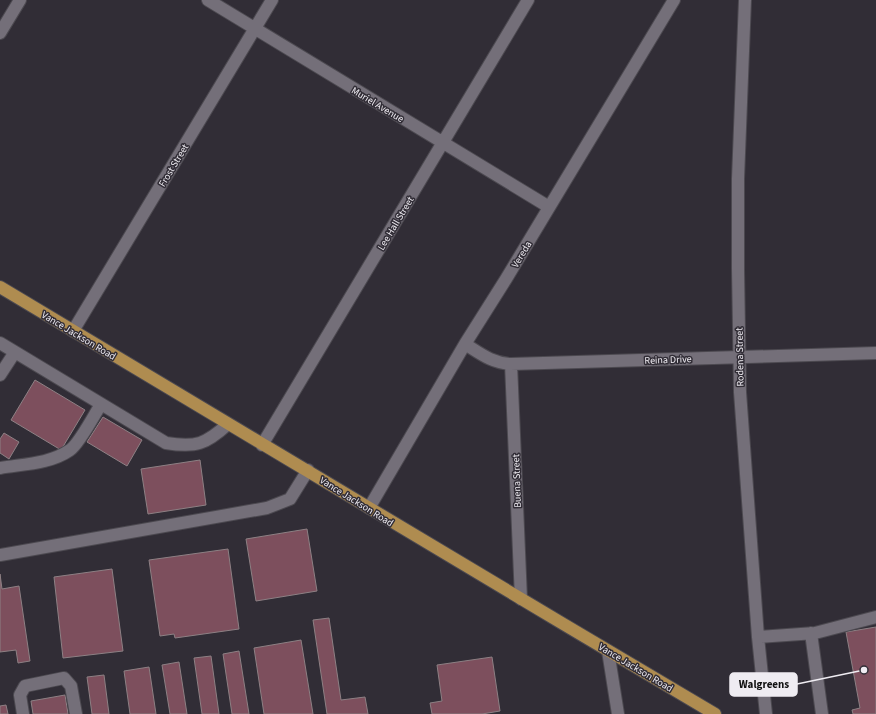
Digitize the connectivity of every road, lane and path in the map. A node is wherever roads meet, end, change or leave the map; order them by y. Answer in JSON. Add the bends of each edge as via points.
{"nodes":[{"id":1,"x":20,"y":0,"type":"edge"},
{"id":2,"x":208,"y":0,"type":"edge"},
{"id":3,"x":272,"y":0,"type":"edge"},
{"id":4,"x":528,"y":0,"type":"edge"},
{"id":5,"x":674,"y":0,"type":"edge"},
{"id":6,"x":745,"y":0,"type":"edge"},
{"id":7,"x":255,"y":29,"type":"junction"},
{"id":8,"x":0,"y":33,"type":"edge"},
{"id":9,"x":443,"y":143,"type":"junction"},
{"id":10,"x":549,"y":207,"type":"junction"},
{"id":11,"x":0,"y":287,"type":"edge"},
{"id":12,"x":73,"y":331,"type":"junction"},
{"id":13,"x":0,"y":343,"type":"edge"},
{"id":14,"x":465,"y":344,"type":"junction"},
{"id":15,"x":15,"y":352,"type":"junction"},
{"id":16,"x":876,"y":353,"type":"edge"},
{"id":17,"x":739,"y":358,"type":"junction"},
{"id":18,"x":511,"y":364,"type":"junction"},
{"id":19,"x":0,"y":375,"type":"edge"},
{"id":20,"x":101,"y":404,"type":"junction"},
{"id":21,"x":228,"y":424,"type":"junction"},
{"id":22,"x":262,"y":445,"type":"junction"},
{"id":23,"x":0,"y":468,"type":"edge"},
{"id":24,"x":308,"y":470,"type":"junction"},
{"id":25,"x":369,"y":508,"type":"junction"},
{"id":26,"x":0,"y":555,"type":"edge"},
{"id":27,"x":521,"y":599,"type":"junction"},
{"id":28,"x":876,"y":617,"type":"edge"},
{"id":29,"x":811,"y":633,"type":"junction"},
{"id":30,"x":758,"y":637,"type":"junction"},
{"id":31,"x":608,"y":651,"type":"junction"},
{"id":32,"x":23,"y":714,"type":"edge"},
{"id":33,"x":76,"y":714,"type":"edge"},
{"id":34,"x":618,"y":714,"type":"edge"},
{"id":35,"x":715,"y":714,"type":"edge"},
{"id":36,"x":766,"y":714,"type":"edge"},
{"id":37,"x":822,"y":714,"type":"edge"}],
"edges":[{"from":1,"to":8,"type":"street"},
{"from":2,"to":7,"type":"street","name":"Muriel Avenue"},
{"from":3,"to":7,"type":"street","name":"Frost Street"},
{"from":4,"to":9,"type":"street","name":"Lee Hall Street"},
{"from":5,"to":10,"type":"street","name":"Vereda"},
{"from":6,"to":17,"type":"street","name":"Rodena Street","via":[[738,179]]},
{"from":7,"to":9,"type":"street","name":"Muriel Avenue"},
{"from":7,"to":12,"type":"street","name":"Frost Street"},
{"from":9,"to":10,"type":"street","name":"Muriel Avenue"},
{"from":9,"to":22,"type":"street","name":"Lee Hall Street"},
{"from":10,"to":14,"type":"street","name":"Vereda"},
{"from":11,"to":12,"type":"main road","name":"Vance Jackson Road"},
{"from":12,"to":21,"type":"main road","name":"Vance Jackson Road"},
{"from":13,"to":15,"type":"street"},
{"from":14,"to":18,"type":"street","name":"Reina Drive","via":[[489,359]]},
{"from":14,"to":25,"type":"street","name":"Vereda"},
{"from":15,"to":19,"type":"street"},
{"from":15,"to":20,"type":"street"},
{"from":16,"to":17,"type":"street","name":"Reina Drive"},
{"from":17,"to":18,"type":"street","name":"Reina Drive"},
{"from":17,"to":30,"type":"street","name":"Rodena Street"},
{"from":18,"to":27,"type":"street","name":"Buena Street"},
{"from":20,"to":21,"type":"street","via":[[166,443],[183,446],[212,438]]},
{"from":20,"to":23,"type":"street","via":[[71,450],[52,459]]},
{"from":21,"to":22,"type":"main road","name":"Vance Jackson Road"},
{"from":22,"to":24,"type":"main road","name":"Vance Jackson Road"},
{"from":24,"to":25,"type":"main road","name":"Vance Jackson Road"},
{"from":24,"to":26,"type":"street","via":[[290,499],[267,508]]},
{"from":25,"to":27,"type":"main road","name":"Vance Jackson Road"},
{"from":27,"to":31,"type":"main road","name":"Vance Jackson Road"},
{"from":28,"to":29,"type":"street"},
{"from":29,"to":30,"type":"street"},
{"from":29,"to":37,"type":"street"},
{"from":30,"to":36,"type":"street","name":"Rodena Street"},
{"from":31,"to":34,"type":"street"},
{"from":31,"to":35,"type":"main road","name":"Vance Jackson Road"},
{"from":32,"to":33,"type":"street","via":[[20,695],[25,686],[64,678],[71,686]]}]}
